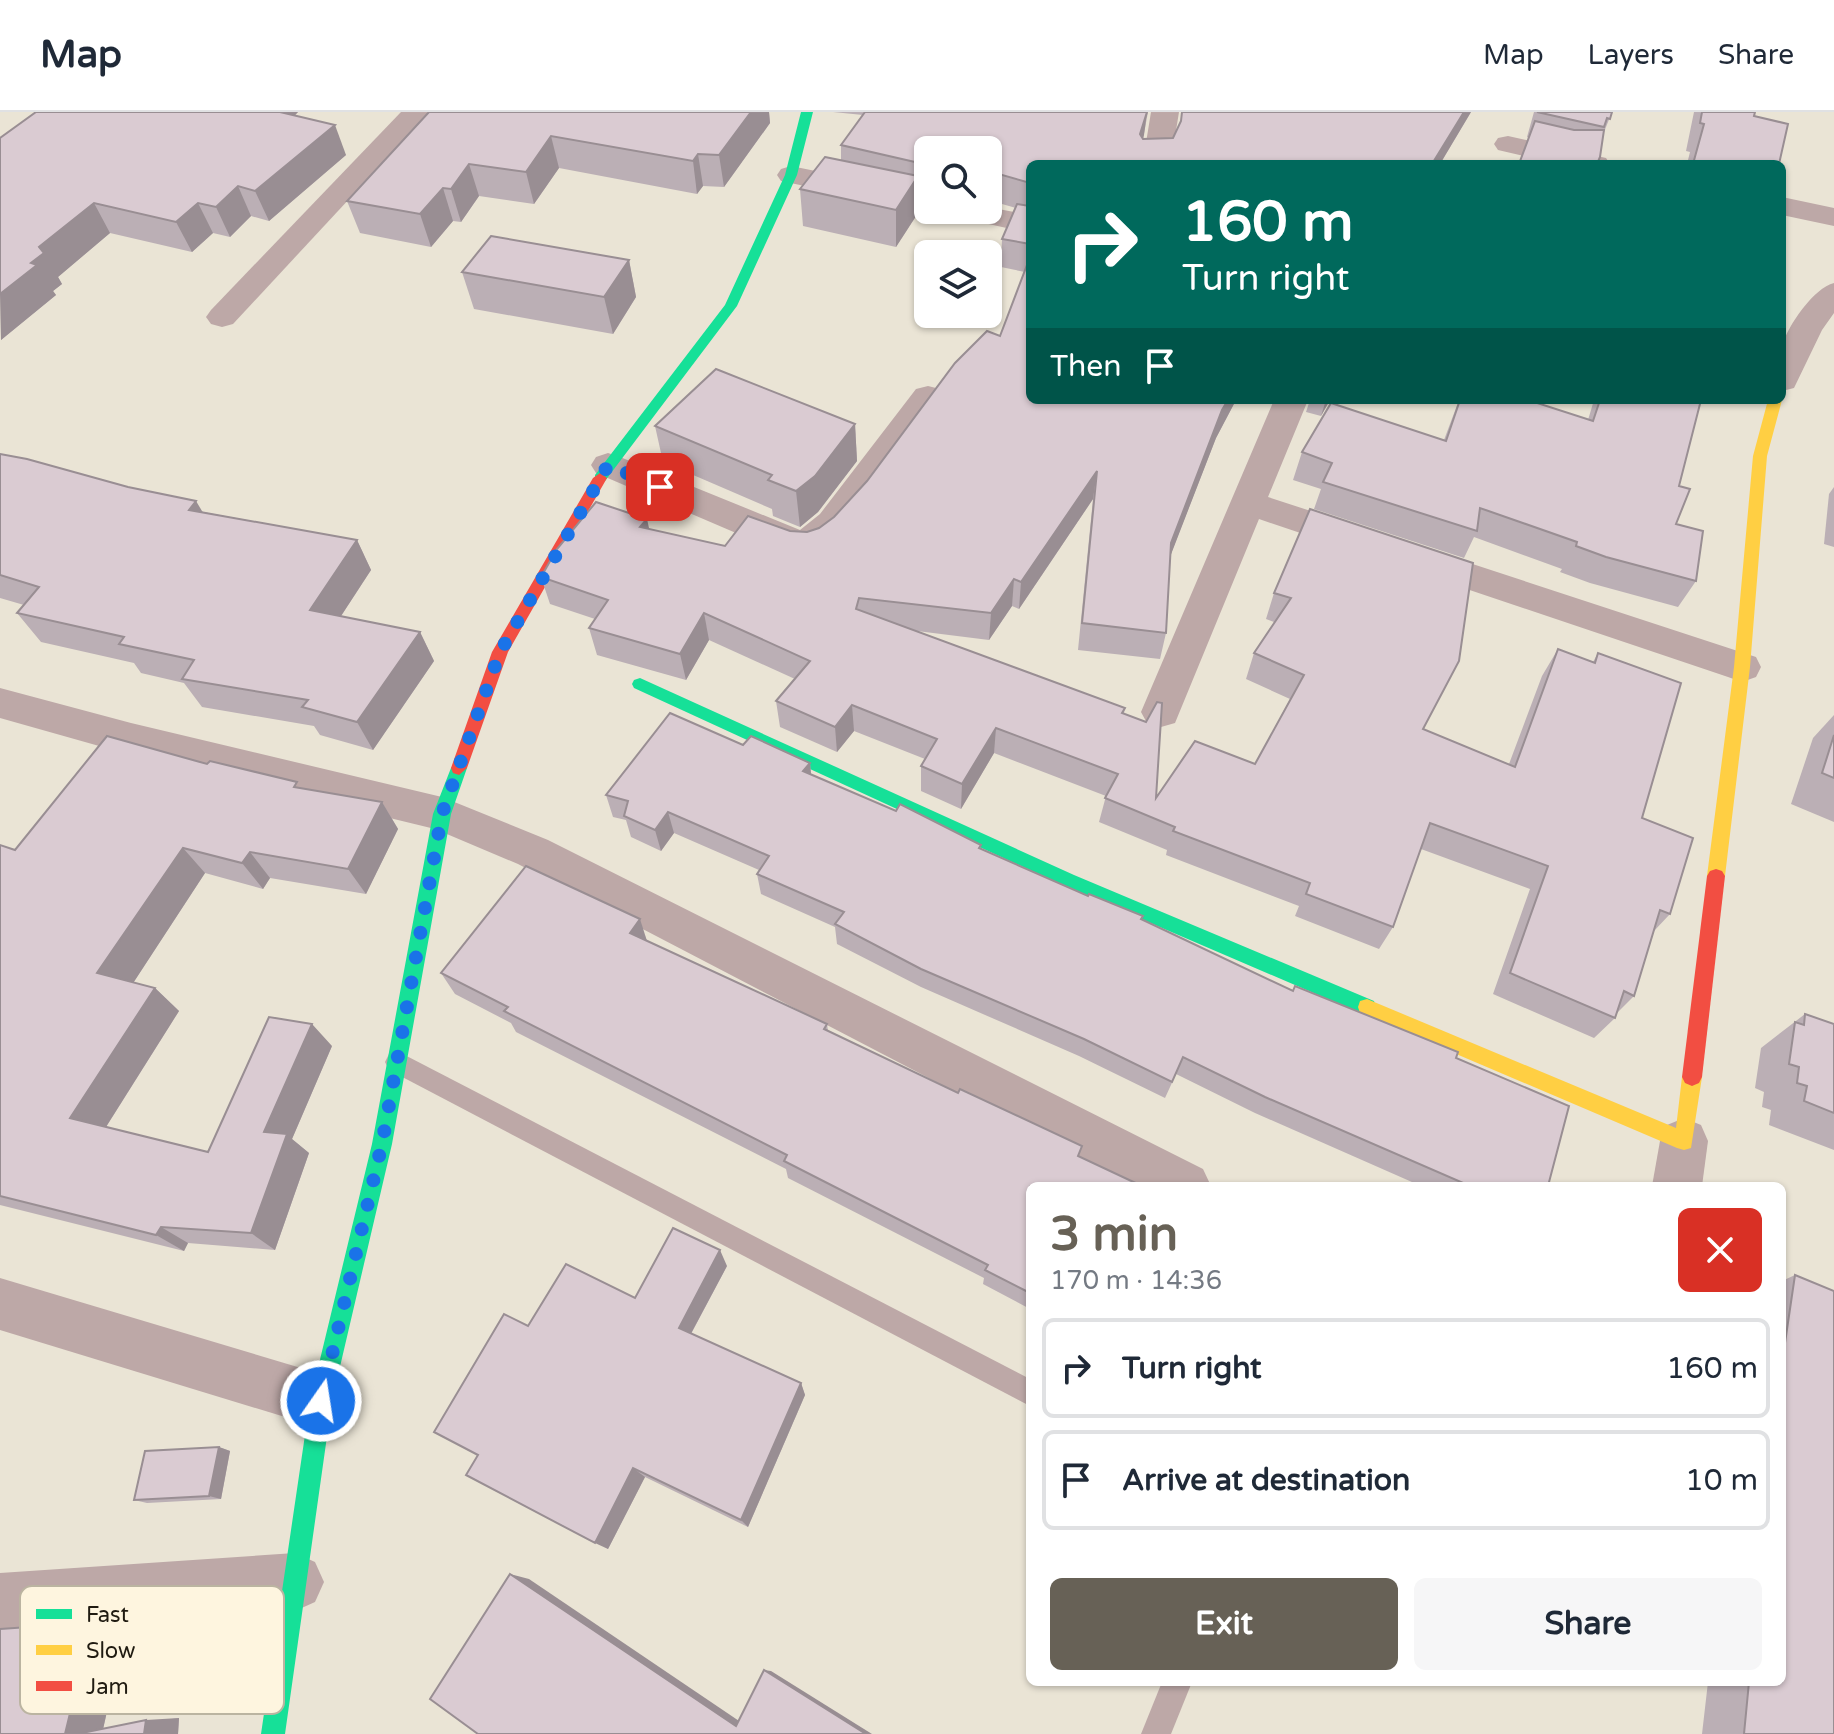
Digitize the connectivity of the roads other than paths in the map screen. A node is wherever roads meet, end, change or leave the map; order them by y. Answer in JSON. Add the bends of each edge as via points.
{"nodes":[{"id":1,"x":416,"y":112,"type":"edge"},
{"id":2,"x":807,"y":112,"type":"edge"},
{"id":3,"x":1165,"y":112,"type":"edge"},
{"id":4,"x":1508,"y":144,"type":"edge"},
{"id":5,"x":1155,"y":160,"type":"edge"},
{"id":6,"x":1578,"y":160,"type":"edge"},
{"id":7,"x":791,"y":175,"type":"junction"},
{"id":8,"x":914,"y":200,"type":"edge"},
{"id":9,"x":1786,"y":207,"type":"edge"},
{"id":10,"x":1834,"y":217,"type":"edge"},
{"id":11,"x":1002,"y":218,"type":"edge"},
{"id":12,"x":1026,"y":223,"type":"edge"},
{"id":13,"x":1834,"y":292,"type":"edge"},
{"id":14,"x":222,"y":317,"type":"dead end"},
{"id":15,"x":1786,"y":373,"type":"edge"},
{"id":16,"x":928,"y":397,"type":"edge"},
{"id":17,"x":1289,"y":404,"type":"edge"},
{"id":18,"x":1774,"y":404,"type":"edge"},
{"id":19,"x":608,"y":465,"type":"junction"},
{"id":20,"x":1246,"y":502,"type":"junction"},
{"id":21,"x":1742,"y":667,"type":"junction"},
{"id":22,"x":640,"y":684,"type":"dead end"},
{"id":23,"x":0,"y":703,"type":"edge"},
{"id":24,"x":1161,"y":712,"type":"edge"},
{"id":25,"x":442,"y":814,"type":"junction"},
{"id":26,"x":397,"y":1062,"type":"junction"},
{"id":27,"x":1680,"y":1163,"type":"edge"},
{"id":28,"x":1178,"y":1182,"type":"edge"},
{"id":29,"x":0,"y":1304,"type":"edge"},
{"id":30,"x":1026,"y":1391,"type":"edge"},
{"id":31,"x":321,"y":1401,"type":"junction"},
{"id":32,"x":295,"y":1582,"type":"junction"},
{"id":33,"x":236,"y":1586,"type":"edge"},
{"id":34,"x":20,"y":1601,"type":"edge"},
{"id":35,"x":0,"y":1602,"type":"edge"},
{"id":36,"x":284,"y":1658,"type":"edge"},
{"id":37,"x":1175,"y":1686,"type":"edge"},
{"id":38,"x":276,"y":1714,"type":"edge"},
{"id":39,"x":273,"y":1734,"type":"edge"},
{"id":40,"x":1156,"y":1734,"type":"edge"}],
"edges":[{"from":1,"to":14,"type":"street"},
{"from":2,"to":7,"type":"street"},
{"from":3,"to":5,"type":"street"},
{"from":4,"to":6,"type":"street"},
{"from":7,"to":8,"type":"street"},
{"from":7,"to":19,"type":"street","via":[[731,306]]},
{"from":9,"to":10,"type":"street"},
{"from":11,"to":12,"type":"street"},
{"from":13,"to":15,"type":"street","via":[[1807,328]]},
{"from":16,"to":19,"type":"street","via":[[833,523],[807,544],[791,542]]},
{"from":17,"to":20,"type":"street"},
{"from":18,"to":21,"type":"street","via":[[1760,456]]},
{"from":19,"to":25,"type":"street","via":[[500,652]]},
{"from":20,"to":21,"type":"street"},
{"from":20,"to":24,"type":"street"},
{"from":21,"to":27,"type":"street"},
{"from":22,"to":27,"type":"street"},
{"from":23,"to":25,"type":"street"},
{"from":25,"to":26,"type":"street"},
{"from":25,"to":28,"type":"street","via":[[533,852]]},
{"from":26,"to":30,"type":"lane"},
{"from":26,"to":31,"type":"street"},
{"from":29,"to":31,"type":"street"},
{"from":31,"to":32,"type":"street"},
{"from":32,"to":33,"type":"street"},
{"from":32,"to":36,"type":"street"},
{"from":34,"to":35,"type":"street"},
{"from":37,"to":40,"type":"lane"},
{"from":38,"to":39,"type":"street"}]}
